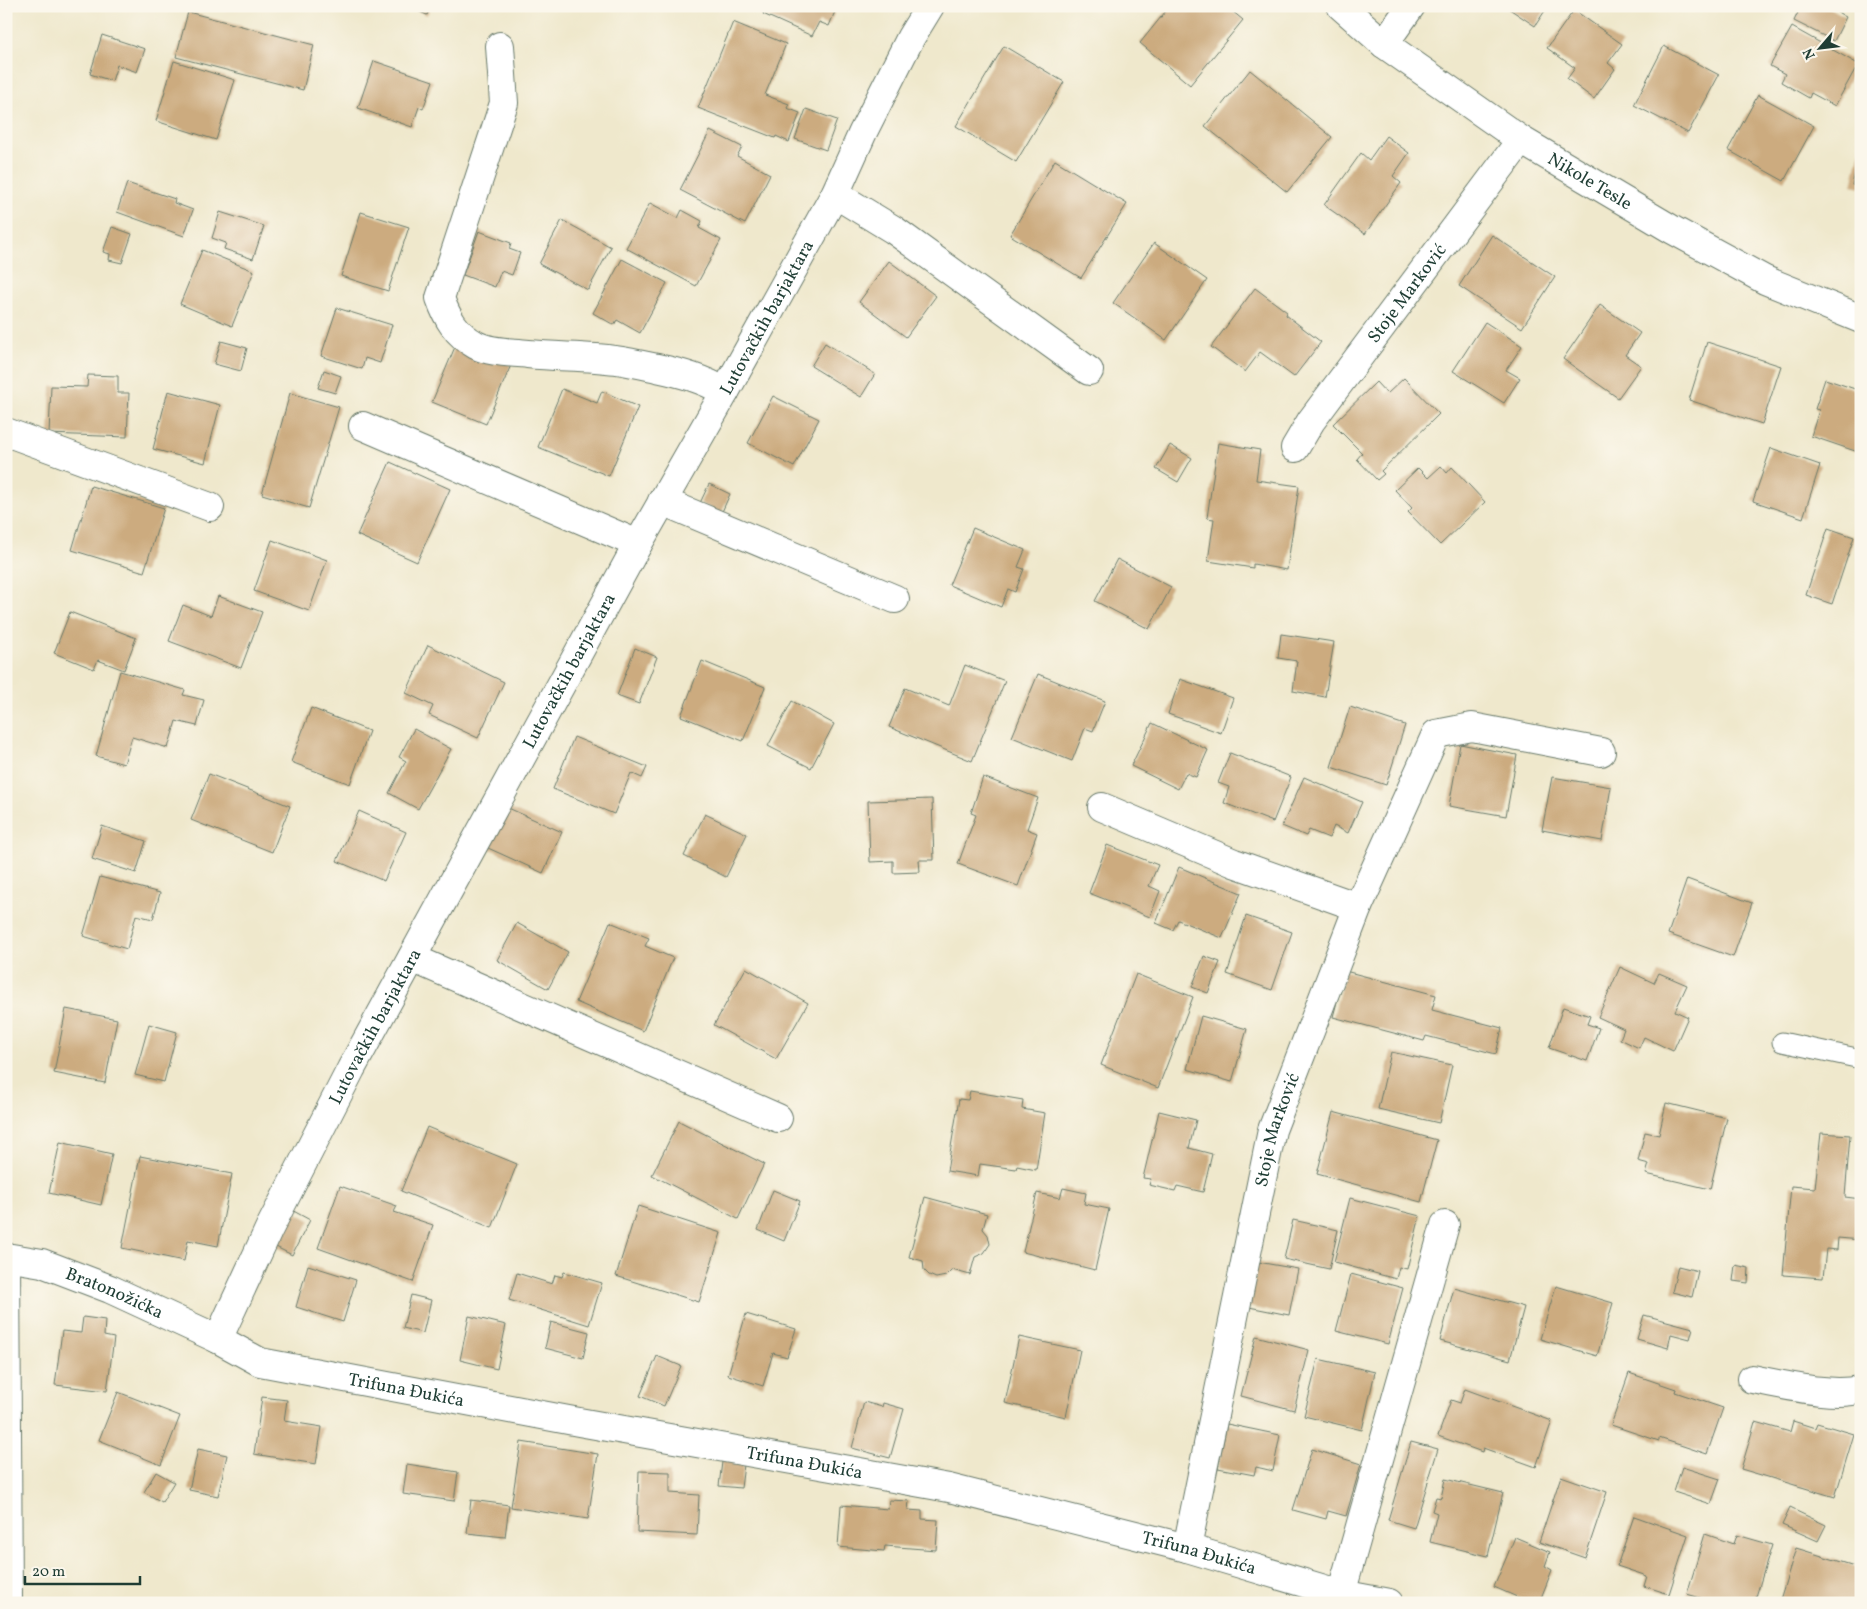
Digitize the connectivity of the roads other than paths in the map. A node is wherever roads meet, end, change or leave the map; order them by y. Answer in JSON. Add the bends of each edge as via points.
{"nodes":[{"id":1,"x":930,"y":6,"type":"edge"},
{"id":2,"x":1341,"y":6,"type":"edge"},
{"id":3,"x":1411,"y":6,"type":"edge"},
{"id":4,"x":1384,"y":44,"type":"junction"},
{"id":5,"x":500,"y":46,"type":"dead end"},
{"id":6,"x":1521,"y":140,"type":"junction"},
{"id":7,"x":835,"y":194,"type":"junction"},
{"id":8,"x":1861,"y":319,"type":"edge"},
{"id":9,"x":1089,"y":371,"type":"dead end"},
{"id":10,"x":725,"y":392,"type":"junction"},
{"id":11,"x":363,"y":426,"type":"dead end"},
{"id":12,"x":6,"y":432,"type":"edge"},
{"id":13,"x":1295,"y":448,"type":"dead end"},
{"id":14,"x":662,"y":501,"type":"junction"},
{"id":15,"x":210,"y":507,"type":"dead end"},
{"id":16,"x":638,"y":544,"type":"junction"},
{"id":17,"x":895,"y":599,"type":"dead end"},
{"id":18,"x":1601,"y":752,"type":"dead end"},
{"id":19,"x":1102,"y":807,"type":"dead end"},
{"id":20,"x":1358,"y":907,"type":"junction"},
{"id":21,"x":412,"y":958,"type":"junction"},
{"id":22,"x":1782,"y":1042,"type":"dead end"},
{"id":23,"x":1861,"y":1059,"type":"edge"},
{"id":24,"x":778,"y":1118,"type":"dead end"},
{"id":25,"x":1445,"y":1225,"type":"dead end"},
{"id":26,"x":6,"y":1258,"type":"edge"},
{"id":27,"x":218,"y":1339,"type":"junction"},
{"id":28,"x":1752,"y":1379,"type":"dead end"},
{"id":29,"x":1861,"y":1389,"type":"edge"},
{"id":30,"x":1187,"y":1548,"type":"junction"},
{"id":31,"x":1341,"y":1594,"type":"junction"},
{"id":32,"x":8,"y":1603,"type":"edge"},
{"id":33,"x":1389,"y":1603,"type":"edge"}],
"edges":[{"from":1,"to":7,"type":"street","name":"Lutovačkih barjaktara","via":[[911,37]]},
{"from":2,"to":4,"type":"street","name":"Nikole Tesle"},
{"from":3,"to":4,"type":"street"},
{"from":4,"to":6,"type":"street","name":"Nikole Tesle"},
{"from":5,"to":10,"type":"street","via":[[504,103],[440,298],[453,327],[476,346],[486,349],[615,360],[686,375]]},
{"from":6,"to":8,"type":"street","name":"Nikole Tesle","via":[[1765,280]]},
{"from":6,"to":13,"type":"street","name":"Stoje Marković","via":[[1311,421]]},
{"from":7,"to":9,"type":"street","via":[[894,230]]},
{"from":7,"to":10,"type":"street","name":"Lutovačkih barjaktara"},
{"from":10,"to":14,"type":"street","name":"Lutovačkih barjaktara"},
{"from":11,"to":16,"type":"street"},
{"from":12,"to":15,"type":"street"},
{"from":14,"to":16,"type":"street","name":"Lutovačkih barjaktara"},
{"from":14,"to":17,"type":"street"},
{"from":16,"to":21,"type":"street","name":"Lutovačkih barjaktara"},
{"from":18,"to":20,"type":"street","name":"Stoje Marković","via":[[1472,727],[1436,734]]},
{"from":19,"to":20,"type":"street","via":[[1234,863]]},
{"from":20,"to":30,"type":"street","name":"Stoje Marković","via":[[1272,1130]]},
{"from":21,"to":24,"type":"street"},
{"from":21,"to":27,"type":"street","name":"Lutovačkih barjaktara","via":[[269,1229]]},
{"from":22,"to":23,"type":"lane"},
{"from":25,"to":31,"type":"street"},
{"from":26,"to":27,"type":"street","name":"Bratonožićka","via":[[42,1263],[110,1289]]},
{"from":26,"to":32,"type":"street"},
{"from":27,"to":30,"type":"street","name":"Trifuna Đukića","via":[[260,1362],[949,1488]]},
{"from":28,"to":29,"type":"street","via":[[1831,1392]]},
{"from":30,"to":31,"type":"street","name":"Trifuna Đukića"},
{"from":31,"to":33,"type":"street","name":"Trifuna Đukića"}]}
